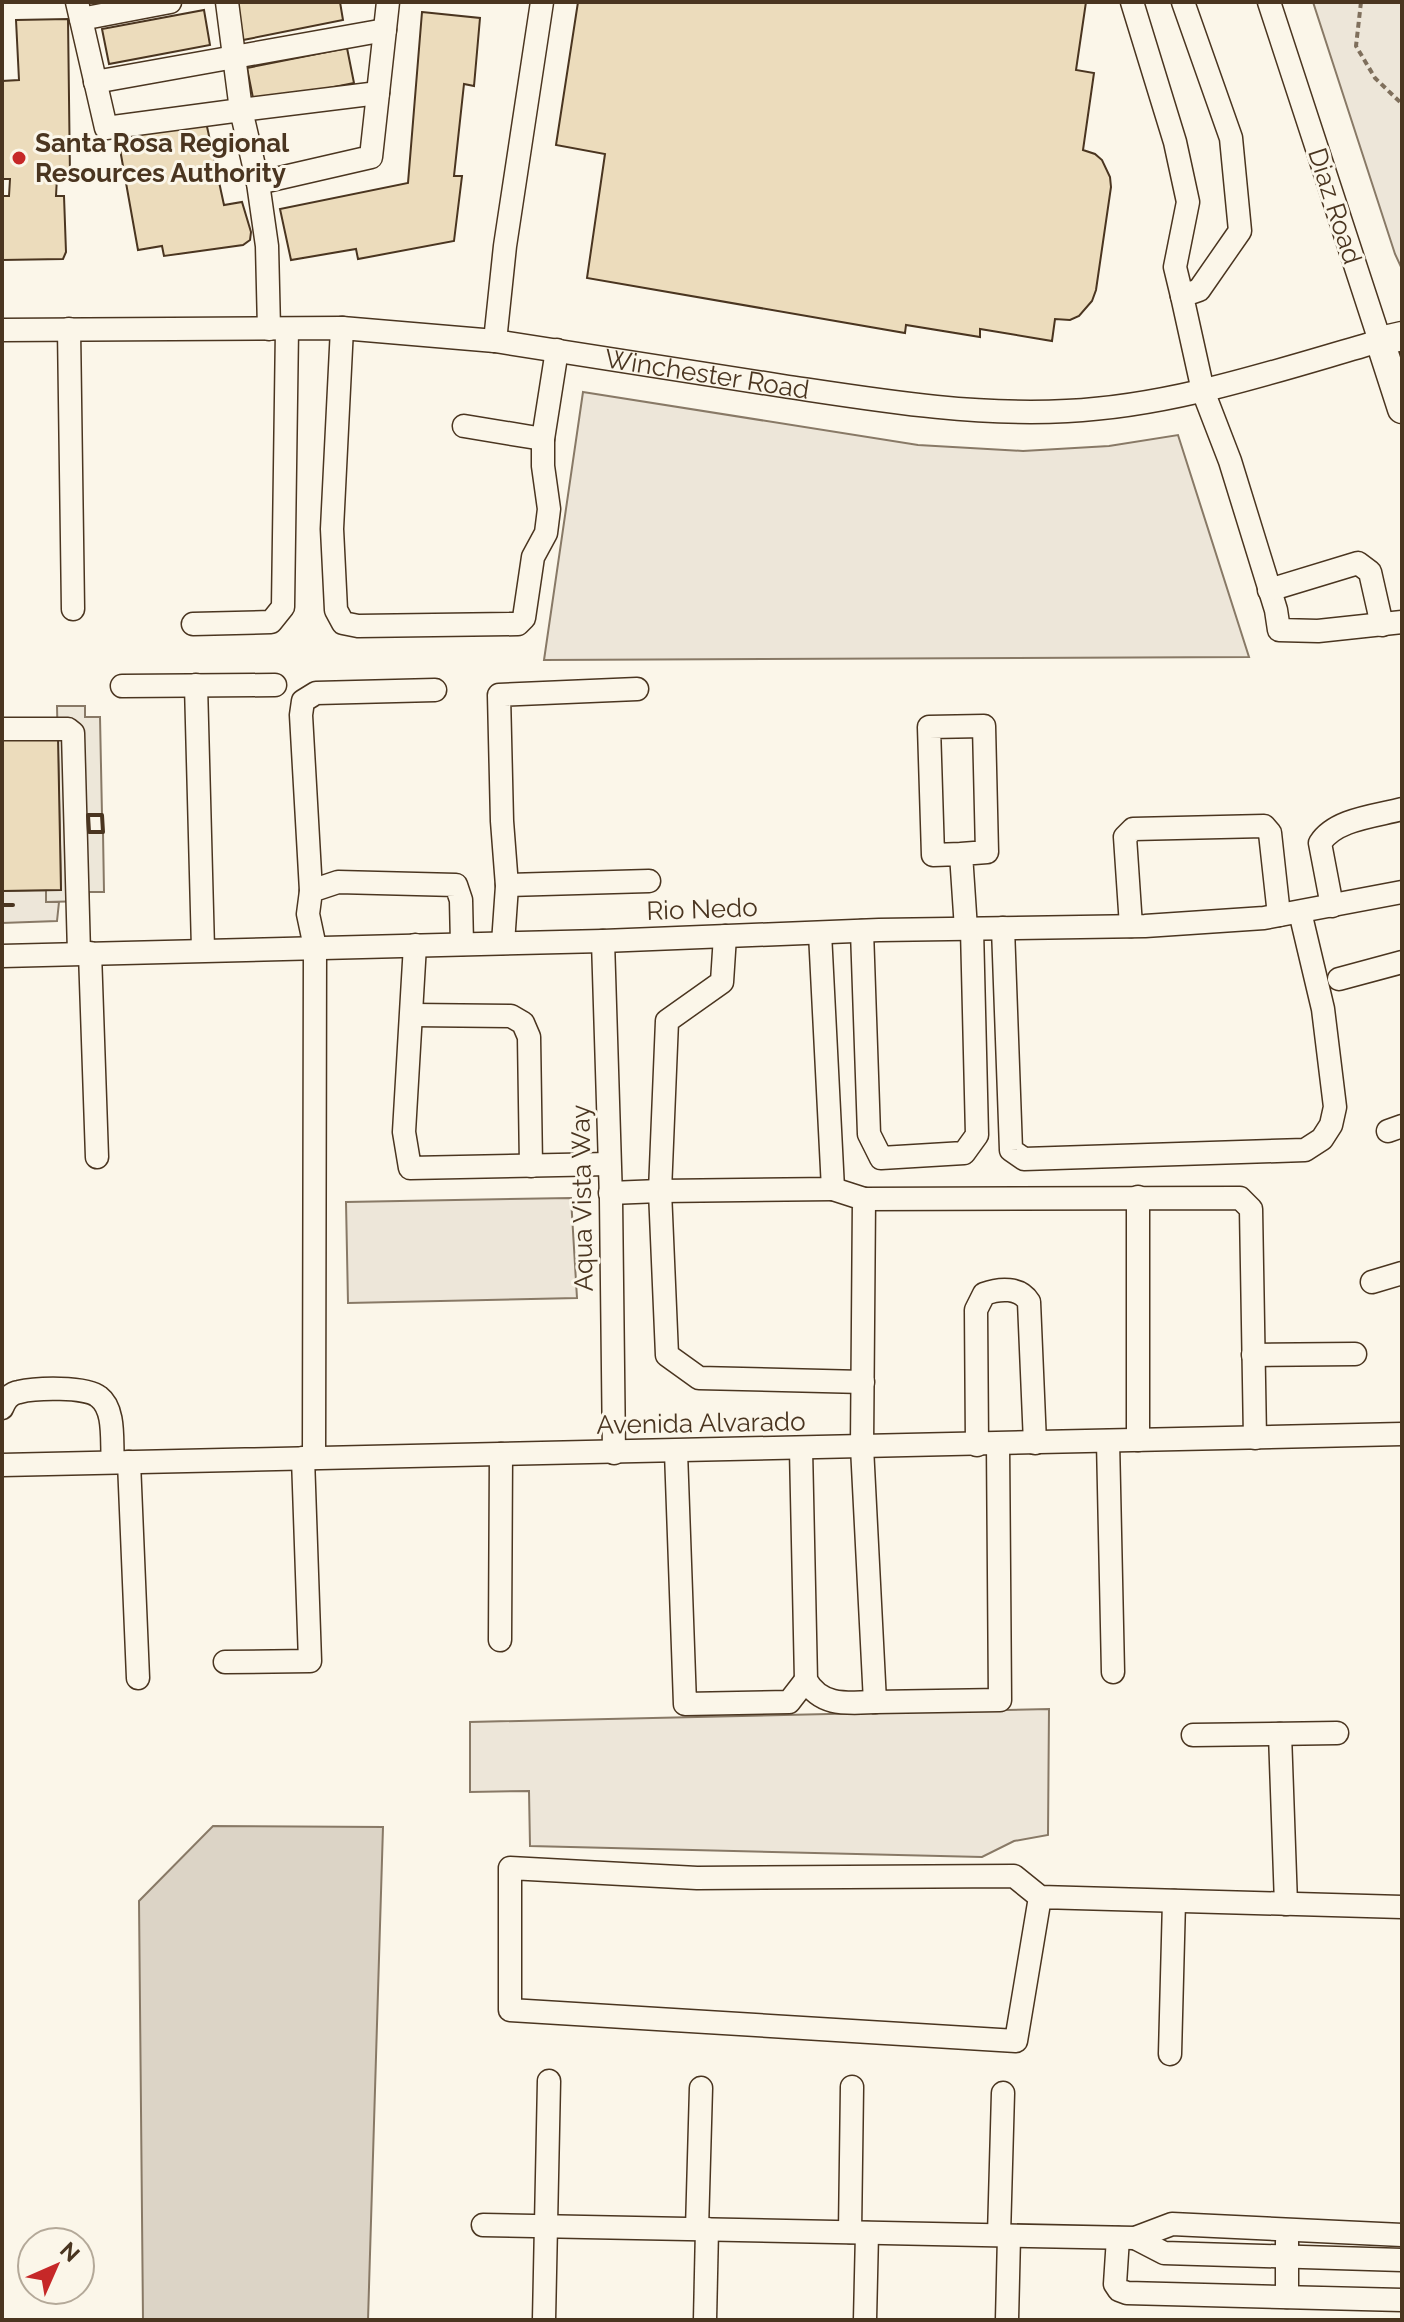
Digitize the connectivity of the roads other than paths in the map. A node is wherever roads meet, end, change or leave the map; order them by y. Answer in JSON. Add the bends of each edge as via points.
{"nodes":[{"id":1,"x":170,"y":2,"type":"edge"},
{"id":2,"x":227,"y":2,"type":"edge"},
{"id":3,"x":388,"y":2,"type":"edge"},
{"id":4,"x":542,"y":2,"type":"edge"},
{"id":5,"x":1132,"y":2,"type":"edge"},
{"id":6,"x":1183,"y":2,"type":"edge"},
{"id":7,"x":1269,"y":2,"type":"edge"},
{"id":8,"x":79,"y":11,"type":"edge"},
{"id":9,"x":385,"y":30,"type":"junction"},
{"id":10,"x":233,"y":55,"type":"junction"},
{"id":11,"x":95,"y":82,"type":"junction"},
{"id":12,"x":378,"y":93,"type":"junction"},
{"id":13,"x":241,"y":110,"type":"junction"},
{"id":14,"x":258,"y":183,"type":"junction"},
{"id":15,"x":1182,"y":296,"type":"junction"},
{"id":16,"x":342,"y":328,"type":"junction"},
{"id":17,"x":69,"y":329,"type":"junction"},
{"id":18,"x":278,"y":329,"type":"junction"},
{"id":19,"x":2,"y":330,"type":"edge"},
{"id":20,"x":1391,"y":338,"type":"edge"},
{"id":21,"x":495,"y":341,"type":"junction"},
{"id":22,"x":557,"y":350,"type":"junction"},
{"id":23,"x":1203,"y":391,"type":"junction"},
{"id":24,"x":1402,"y":409,"type":"edge"},
{"id":25,"x":464,"y":426,"type":"dead end"},
{"id":26,"x":543,"y":439,"type":"junction"},
{"id":27,"x":1269,"y":590,"type":"junction"},
{"id":28,"x":73,"y":609,"type":"dead end"},
{"id":29,"x":1392,"y":623,"type":"edge"},
{"id":30,"x":193,"y":624,"type":"dead end"},
{"id":31,"x":196,"y":685,"type":"junction"},
{"id":32,"x":275,"y":685,"type":"dead end"},
{"id":33,"x":122,"y":686,"type":"dead end"},
{"id":34,"x":637,"y":689,"type":"dead end"},
{"id":35,"x":435,"y":690,"type":"dead end"},
{"id":36,"x":2,"y":729,"type":"edge"},
{"id":37,"x":1402,"y":809,"type":"edge"},
{"id":38,"x":961,"y":854,"type":"junction"},
{"id":39,"x":649,"y":881,"type":"dead end"},
{"id":40,"x":507,"y":885,"type":"junction"},
{"id":41,"x":311,"y":891,"type":"junction"},
{"id":42,"x":1402,"y":892,"type":"edge"},
{"id":43,"x":1332,"y":906,"type":"junction"},
{"id":44,"x":1290,"y":914,"type":"junction"},
{"id":45,"x":1131,"y":926,"type":"junction"},
{"id":46,"x":1003,"y":928,"type":"junction"},
{"id":47,"x":969,"y":929,"type":"junction"},
{"id":48,"x":862,"y":931,"type":"junction"},
{"id":49,"x":820,"y":933,"type":"junction"},
{"id":50,"x":725,"y":936,"type":"junction"},
{"id":51,"x":603,"y":941,"type":"junction"},
{"id":52,"x":503,"y":943,"type":"junction"},
{"id":53,"x":462,"y":944,"type":"junction"},
{"id":54,"x":415,"y":945,"type":"junction"},
{"id":55,"x":315,"y":947,"type":"junction"},
{"id":56,"x":203,"y":949,"type":"junction"},
{"id":57,"x":85,"y":953,"type":"junction"},
{"id":58,"x":2,"y":956,"type":"edge"},
{"id":59,"x":1402,"y":962,"type":"edge"},
{"id":60,"x":1339,"y":979,"type":"dead end"},
{"id":61,"x":412,"y":1015,"type":"junction"},
{"id":62,"x":97,"y":1157,"type":"dead end"},
{"id":63,"x":609,"y":1164,"type":"junction"},
{"id":64,"x":531,"y":1166,"type":"junction"},
{"id":65,"x":833,"y":1189,"type":"junction"},
{"id":66,"x":660,"y":1191,"type":"junction"},
{"id":67,"x":610,"y":1193,"type":"junction"},
{"id":68,"x":1138,"y":1197,"type":"junction"},
{"id":69,"x":864,"y":1199,"type":"junction"},
{"id":70,"x":1402,"y":1273,"type":"edge"},
{"id":71,"x":1372,"y":1282,"type":"dead end"},
{"id":72,"x":1355,"y":1354,"type":"dead end"},
{"id":73,"x":1253,"y":1355,"type":"junction"},
{"id":74,"x":863,"y":1382,"type":"junction"},
{"id":75,"x":2,"y":1408,"type":"edge"},
{"id":76,"x":1402,"y":1434,"type":"edge"},
{"id":77,"x":1255,"y":1438,"type":"junction"},
{"id":78,"x":1138,"y":1440,"type":"junction"},
{"id":79,"x":1108,"y":1441,"type":"junction"},
{"id":80,"x":1035,"y":1443,"type":"junction"},
{"id":81,"x":988,"y":1444,"type":"junction"},
{"id":82,"x":862,"y":1447,"type":"junction"},
{"id":83,"x":801,"y":1449,"type":"junction"},
{"id":84,"x":676,"y":1452,"type":"junction"},
{"id":85,"x":614,"y":1453,"type":"junction"},
{"id":86,"x":501,"y":1454,"type":"junction"},
{"id":87,"x":309,"y":1458,"type":"junction"},
{"id":88,"x":121,"y":1462,"type":"junction"},
{"id":89,"x":2,"y":1465,"type":"edge"},
{"id":90,"x":500,"y":1640,"type":"dead end"},
{"id":91,"x":225,"y":1662,"type":"dead end"},
{"id":92,"x":1113,"y":1672,"type":"dead end"},
{"id":93,"x":138,"y":1678,"type":"dead end"},
{"id":94,"x":806,"y":1680,"type":"junction"},
{"id":95,"x":875,"y":1702,"type":"junction"},
{"id":96,"x":1337,"y":1733,"type":"dead end"},
{"id":97,"x":1280,"y":1734,"type":"junction"},
{"id":98,"x":1193,"y":1735,"type":"dead end"},
{"id":99,"x":1040,"y":1897,"type":"junction"},
{"id":100,"x":1174,"y":1901,"type":"junction"},
{"id":101,"x":1286,"y":1904,"type":"junction"},
{"id":102,"x":1402,"y":1907,"type":"edge"},
{"id":103,"x":1170,"y":2054,"type":"dead end"},
{"id":104,"x":549,"y":2081,"type":"dead end"},
{"id":105,"x":852,"y":2087,"type":"dead end"},
{"id":106,"x":701,"y":2088,"type":"dead end"},
{"id":107,"x":1003,"y":2093,"type":"dead end"},
{"id":108,"x":483,"y":2225,"type":"dead end"},
{"id":109,"x":547,"y":2226,"type":"junction"},
{"id":110,"x":702,"y":2229,"type":"junction"},
{"id":111,"x":1287,"y":2229,"type":"junction"},
{"id":112,"x":858,"y":2233,"type":"junction"},
{"id":113,"x":1402,"y":2235,"type":"edge"},
{"id":114,"x":1004,"y":2236,"type":"junction"},
{"id":115,"x":1127,"y":2238,"type":"junction"},
{"id":116,"x":1287,"y":2257,"type":"junction"},
{"id":117,"x":1402,"y":2260,"type":"edge"},
{"id":118,"x":1287,"y":2297,"type":"junction"},
{"id":119,"x":1402,"y":2300,"type":"edge"},
{"id":120,"x":544,"y":2320,"type":"edge"},
{"id":121,"x":705,"y":2320,"type":"edge"},
{"id":122,"x":865,"y":2320,"type":"edge"},
{"id":123,"x":1007,"y":2320,"type":"edge"}],
"edges":[{"from":1,"to":8,"type":"street"},
{"from":2,"to":10,"type":"street"},
{"from":3,"to":9,"type":"street"},
{"from":4,"to":21,"type":"street"},
{"from":5,"to":15,"type":"street","via":[[1188,202],[1175,267]]},
{"from":6,"to":15,"type":"street","via":[[1231,138],[1240,231],[1199,290]]},
{"from":7,"to":20,"type":"street","name":"Diaz Road"},
{"from":8,"to":11,"type":"street"},
{"from":9,"to":10,"type":"street"},
{"from":9,"to":12,"type":"street"},
{"from":10,"to":11,"type":"street"},
{"from":10,"to":13,"type":"street"},
{"from":11,"to":13,"type":"street","via":[[106,128]]},
{"from":12,"to":13,"type":"street"},
{"from":12,"to":14,"type":"street","via":[[371,157]]},
{"from":13,"to":14,"type":"street"},
{"from":14,"to":18,"type":"street"},
{"from":15,"to":23,"type":"street"},
{"from":16,"to":18,"type":"street","name":"Winchester Road"},
{"from":16,"to":21,"type":"street","name":"Winchester Road"},
{"from":16,"to":26,"type":"street","via":[[332,529],[336,610],[343,623],[518,624],[524,618],[533,557],[546,533]]},
{"from":17,"to":18,"type":"street","name":"Winchester Road"},
{"from":17,"to":19,"type":"street","name":"Winchester Road"},
{"from":17,"to":28,"type":"street"},
{"from":18,"to":30,"type":"street","via":[[283,607],[271,622]]},
{"from":20,"to":23,"type":"street","name":"Winchester Road"},
{"from":20,"to":24,"type":"main road","name":"Diaz Road"},
{"from":21,"to":22,"type":"street","name":"Winchester Road"},
{"from":22,"to":23,"type":"street","name":"Winchester Road","via":[[908,405],[990,411],[1115,407]]},
{"from":22,"to":26,"type":"street"},
{"from":23,"to":27,"type":"street"},
{"from":25,"to":26,"type":"street"},
{"from":27,"to":29,"type":"street","via":[[1279,630]]},
{"from":27,"to":29,"type":"street","via":[[1358,563],[1370,572]]},
{"from":31,"to":32,"type":"street"},
{"from":31,"to":33,"type":"street"},
{"from":31,"to":56,"type":"street"},
{"from":34,"to":40,"type":"street","via":[[499,695]]},
{"from":35,"to":41,"type":"street","via":[[316,693],[303,701]]},
{"from":36,"to":57,"type":"street","via":[[73,733]]},
{"from":37,"to":43,"type":"street","via":[[1326,834],[1320,843]]},
{"from":38,"to":38,"type":"street","via":[[933,855],[929,727],[984,726],[987,852]]},
{"from":38,"to":47,"type":"street"},
{"from":39,"to":40,"type":"street"},
{"from":40,"to":52,"type":"street"},
{"from":41,"to":53,"type":"street","via":[[338,882],[456,885]]},
{"from":41,"to":55,"type":"street","via":[[308,914]]},
{"from":42,"to":43,"type":"street","name":"Rio Nedo"},
{"from":43,"to":44,"type":"street","name":"Rio Nedo"},
{"from":44,"to":45,"type":"street","name":"Rio Nedo"},
{"from":44,"to":45,"type":"street","via":[[1264,826],[1133,829],[1125,837]]},
{"from":44,"to":46,"type":"street","via":[[1323,1009],[1335,1107],[1322,1139],[1305,1150],[1024,1159],[1011,1150]]},
{"from":45,"to":46,"type":"street","name":"Rio Nedo"},
{"from":46,"to":47,"type":"street","name":"Rio Nedo"},
{"from":47,"to":48,"type":"street","name":"Rio Nedo"},
{"from":47,"to":48,"type":"street","via":[[977,1135],[964,1153],[881,1158],[869,1134]]},
{"from":48,"to":49,"type":"street","name":"Rio Nedo"},
{"from":49,"to":50,"type":"street","name":"Rio Nedo"},
{"from":49,"to":65,"type":"street"},
{"from":50,"to":51,"type":"street","name":"Rio Nedo"},
{"from":50,"to":66,"type":"street","via":[[722,982],[667,1021]]},
{"from":51,"to":52,"type":"street","name":"Rio Nedo"},
{"from":51,"to":63,"type":"street","name":"Aqua Vista Way"},
{"from":52,"to":53,"type":"street","name":"Rio Nedo"},
{"from":53,"to":54,"type":"street","name":"Rio Nedo"},
{"from":54,"to":55,"type":"street","name":"Rio Nedo"},
{"from":54,"to":61,"type":"street"},
{"from":55,"to":56,"type":"street","name":"Rio Nedo"},
{"from":55,"to":87,"type":"street"},
{"from":56,"to":57,"type":"street","name":"Rio Nedo"},
{"from":57,"to":58,"type":"street","name":"Rio Nedo"},
{"from":57,"to":62,"type":"street"},
{"from":59,"to":60,"type":"street"},
{"from":61,"to":64,"type":"street","via":[[511,1016],[523,1023],[529,1037]]},
{"from":61,"to":64,"type":"street","via":[[404,1132],[410,1168]]},
{"from":63,"to":64,"type":"street"},
{"from":63,"to":67,"type":"street","name":"Aqua Vista Way"},
{"from":65,"to":66,"type":"street"},
{"from":65,"to":69,"type":"street"},
{"from":66,"to":67,"type":"street"},
{"from":66,"to":74,"type":"street","via":[[667,1355],[699,1378]]},
{"from":67,"to":85,"type":"street","name":"Aqua Vista Way"},
{"from":68,"to":69,"type":"street"},
{"from":68,"to":73,"type":"street","via":[[1236,1196],[1251,1209]]},
{"from":68,"to":78,"type":"street"},
{"from":69,"to":74,"type":"street"},
{"from":70,"to":71,"type":"street"},
{"from":72,"to":73,"type":"street"},
{"from":73,"to":77,"type":"street"},
{"from":74,"to":82,"type":"street"},
{"from":75,"to":88,"type":"street","via":[[16,1392],[82,1390],[99,1396],[109,1411]]},
{"from":76,"to":77,"type":"street","name":"Avenida Alvarado"},
{"from":77,"to":78,"type":"street","name":"Avenida Alvarado"},
{"from":78,"to":79,"type":"street","name":"Avenida Alvarado"},
{"from":79,"to":80,"type":"street","name":"Avenida Alvarado"},
{"from":79,"to":92,"type":"street"},
{"from":80,"to":81,"type":"street","name":"Avenida Alvarado"},
{"from":80,"to":81,"type":"street","via":[[1029,1302],[1014,1290],[984,1294],[976,1310]]},
{"from":81,"to":82,"type":"street","name":"Avenida Alvarado"},
{"from":81,"to":95,"type":"street","via":[[1000,1700]]},
{"from":82,"to":83,"type":"street","name":"Avenida Alvarado"},
{"from":82,"to":95,"type":"street"},
{"from":83,"to":84,"type":"street","name":"Avenida Alvarado"},
{"from":83,"to":94,"type":"street"},
{"from":84,"to":85,"type":"street","name":"Avenida Alvarado"},
{"from":84,"to":94,"type":"street","via":[[685,1704],[789,1702]]},
{"from":85,"to":86,"type":"street","name":"Avenida Alvarado"},
{"from":86,"to":87,"type":"street","name":"Avenida Alvarado"},
{"from":86,"to":90,"type":"street"},
{"from":87,"to":88,"type":"street","name":"Avenida Alvarado"},
{"from":87,"to":91,"type":"street","via":[[310,1661]]},
{"from":88,"to":89,"type":"street","name":"Avenida Alvarado"},
{"from":88,"to":93,"type":"street"},
{"from":94,"to":95,"type":"street","via":[[826,1700]]},
{"from":96,"to":97,"type":"street"},
{"from":97,"to":98,"type":"street"},
{"from":97,"to":101,"type":"street"},
{"from":99,"to":99,"type":"street","via":[[1016,2041],[510,2010],[510,1868],[697,1878],[1014,1876]]},
{"from":99,"to":100,"type":"street"},
{"from":100,"to":101,"type":"street"},
{"from":100,"to":103,"type":"street"},
{"from":101,"to":102,"type":"street"},
{"from":104,"to":109,"type":"street"},
{"from":105,"to":112,"type":"street"},
{"from":106,"to":110,"type":"street"},
{"from":107,"to":114,"type":"street"},
{"from":108,"to":109,"type":"street"},
{"from":109,"to":110,"type":"street"},
{"from":109,"to":120,"type":"street"},
{"from":110,"to":112,"type":"street"},
{"from":110,"to":121,"type":"street"},
{"from":111,"to":113,"type":"street"},
{"from":111,"to":115,"type":"street","via":[[1172,2224]]},
{"from":111,"to":116,"type":"street"},
{"from":112,"to":114,"type":"street"},
{"from":112,"to":122,"type":"street"},
{"from":114,"to":115,"type":"street"},
{"from":114,"to":123,"type":"street"},
{"from":115,"to":116,"type":"street","via":[[1164,2253]]},
{"from":115,"to":118,"type":"street","via":[[1115,2284],[1127,2293]]},
{"from":116,"to":117,"type":"street"},
{"from":116,"to":118,"type":"street"},
{"from":118,"to":119,"type":"street"}]}
